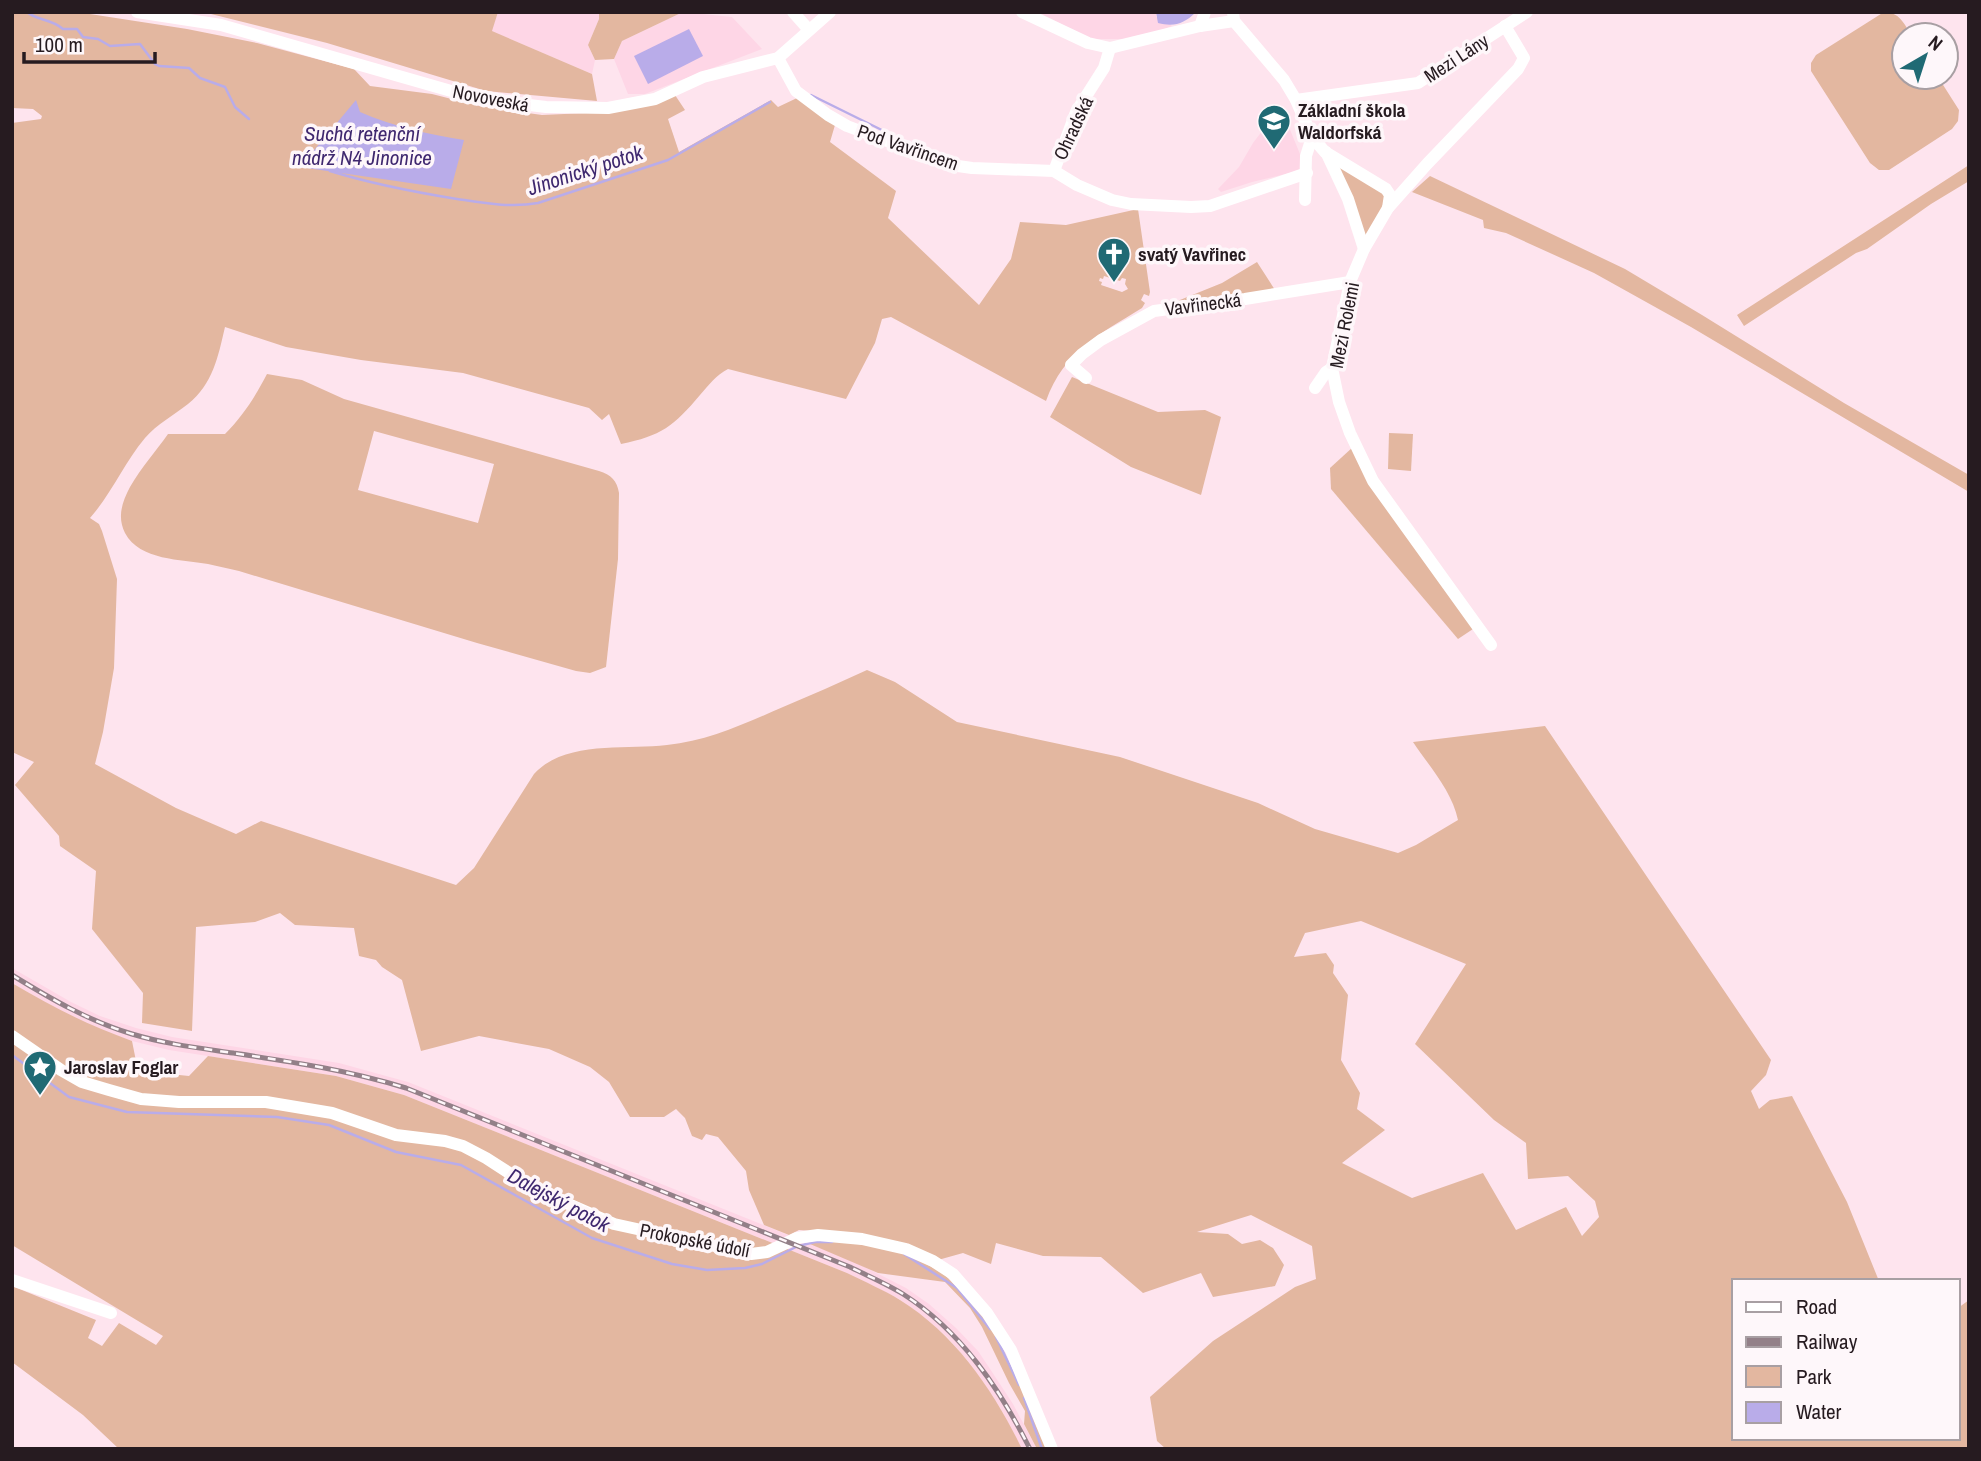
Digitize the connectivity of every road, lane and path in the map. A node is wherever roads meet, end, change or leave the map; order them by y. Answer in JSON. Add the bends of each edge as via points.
{"nodes":[{"id":1,"x":137,"y":12,"type":"edge"},
{"id":2,"x":793,"y":12,"type":"edge"},
{"id":3,"x":830,"y":12,"type":"edge"},
{"id":4,"x":1022,"y":12,"type":"edge"},
{"id":5,"x":1205,"y":12,"type":"edge"},
{"id":6,"x":1527,"y":12,"type":"edge"},
{"id":7,"x":1234,"y":17,"type":"edge"},
{"id":8,"x":1200,"y":26,"type":"junction"},
{"id":9,"x":1505,"y":26,"type":"junction"},
{"id":10,"x":809,"y":30,"type":"junction"},
{"id":11,"x":1110,"y":48,"type":"junction"},
{"id":12,"x":778,"y":58,"type":"junction"},
{"id":13,"x":1296,"y":100,"type":"junction"},
{"id":14,"x":1312,"y":137,"type":"junction"},
{"id":15,"x":1325,"y":152,"type":"junction"},
{"id":16,"x":1054,"y":171,"type":"junction"},
{"id":17,"x":1307,"y":173,"type":"junction"},
{"id":18,"x":1305,"y":200,"type":"dead end"},
{"id":19,"x":1388,"y":208,"type":"junction"},
{"id":20,"x":1364,"y":249,"type":"junction"},
{"id":21,"x":1350,"y":282,"type":"junction"},
{"id":22,"x":1332,"y":368,"type":"junction"},
{"id":23,"x":1086,"y":377,"type":"dead end"},
{"id":24,"x":1315,"y":388,"type":"dead end"},
{"id":25,"x":1491,"y":645,"type":"dead end"},
{"id":26,"x":12,"y":1036,"type":"edge"},
{"id":27,"x":12,"y":1280,"type":"edge"},
{"id":28,"x":111,"y":1313,"type":"dead end"},
{"id":29,"x":1052,"y":1449,"type":"edge"}],
"edges":[{"from":1,"to":12,"type":"street","name":"Novoveská","via":[[221,25],[479,99],[545,107],[608,108],[655,99],[702,77]]},
{"from":2,"to":10,"type":"street"},
{"from":3,"to":10,"type":"street","name":"Novoveská"},
{"from":4,"to":11,"type":"street","via":[[1088,43]]},
{"from":5,"to":8,"type":"street"},
{"from":6,"to":9,"type":"street","name":"Mezi Lány"},
{"from":7,"to":8,"type":"street"},
{"from":7,"to":13,"type":"street"},
{"from":8,"to":11,"type":"street"},
{"from":9,"to":13,"type":"street","name":"Mezi Lány","via":[[1418,83]]},
{"from":9,"to":19,"type":"street","name":"Mezi Rolemi","via":[[1524,58],[1518,69]]},
{"from":10,"to":12,"type":"street","name":"Novoveská"},
{"from":11,"to":16,"type":"street","name":"Ohradská","via":[[1104,68],[1076,112]]},
{"from":12,"to":16,"type":"street","name":"Pod Vavřincem","via":[[796,91],[847,126],[951,165]]},
{"from":13,"to":14,"type":"street"},
{"from":14,"to":15,"type":"street"},
{"from":14,"to":17,"type":"street"},
{"from":15,"to":19,"type":"street","via":[[1386,189]]},
{"from":15,"to":20,"type":"street","via":[[1348,199]]},
{"from":16,"to":17,"type":"street","name":"Pod Vavřincem","via":[[1112,200],[1192,206],[1210,206]]},
{"from":17,"to":18,"type":"street"},
{"from":19,"to":20,"type":"street","name":"Mezi Rolemi"},
{"from":20,"to":21,"type":"street","name":"Mezi Rolemi"},
{"from":21,"to":22,"type":"street","name":"Mezi Rolemi"},
{"from":21,"to":23,"type":"street","name":"Vavřinecká","via":[[1154,311],[1082,354],[1071,365]]},
{"from":22,"to":24,"type":"street"},
{"from":22,"to":25,"type":"street","name":"Mezi Rolemi","via":[[1350,433],[1373,481]]},
{"from":26,"to":29,"type":"street","name":"Prokopské údolí","via":[[82,1082],[141,1099],[265,1102],[332,1113],[396,1135],[463,1146],[534,1189],[614,1224],[751,1254],[818,1235],[906,1249],[953,1274],[987,1313],[1011,1350]]},
{"from":27,"to":28,"type":"street"}]}
